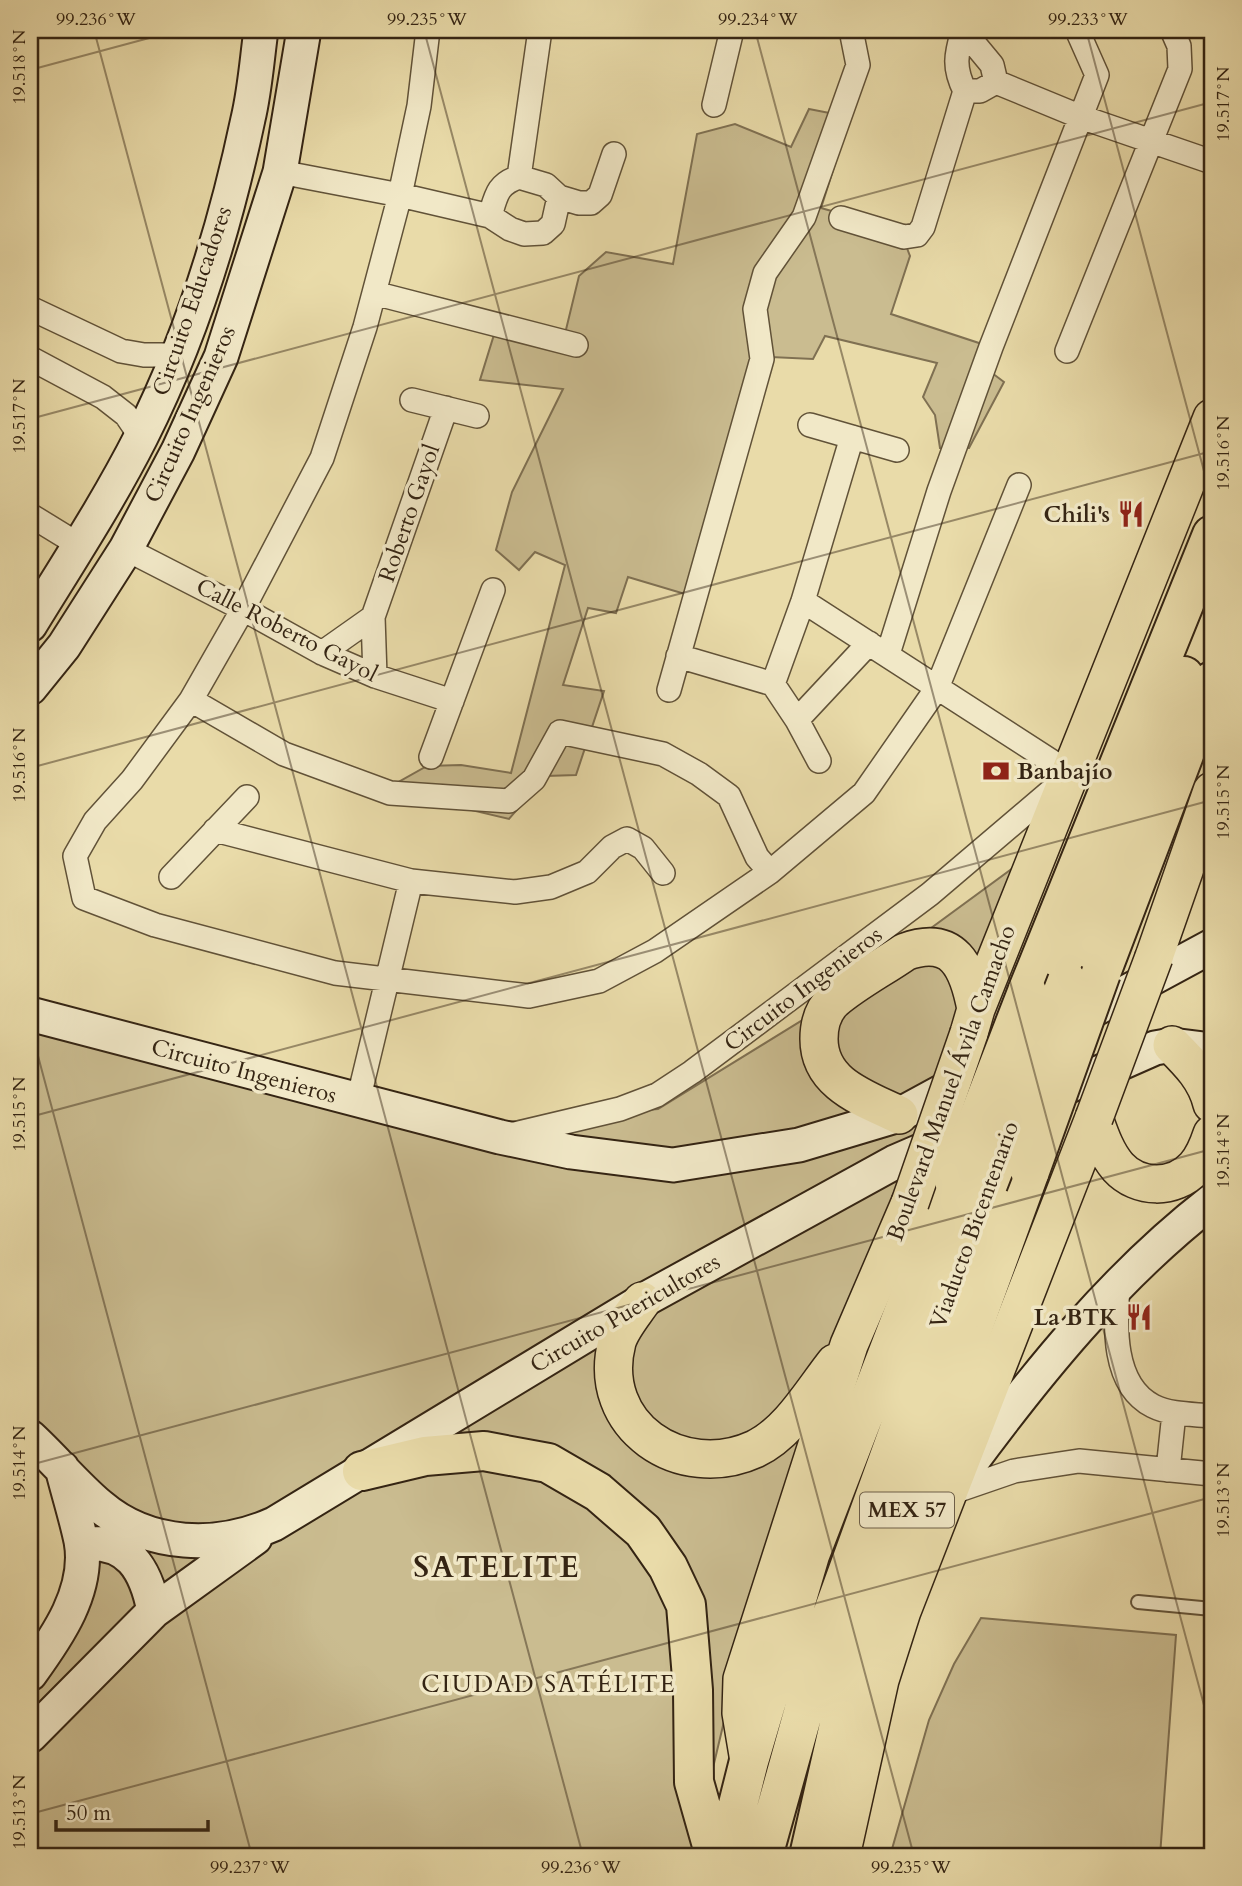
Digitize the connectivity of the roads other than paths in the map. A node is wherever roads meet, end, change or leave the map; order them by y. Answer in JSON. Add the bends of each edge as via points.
{"nodes":[{"id":1,"x":261,"y":30,"type":"edge"},
{"id":2,"x":304,"y":30,"type":"edge"},
{"id":3,"x":428,"y":30,"type":"edge"},
{"id":4,"x":540,"y":30,"type":"edge"},
{"id":5,"x":732,"y":30,"type":"edge"},
{"id":6,"x":851,"y":30,"type":"edge"},
{"id":7,"x":963,"y":30,"type":"edge"},
{"id":8,"x":1077,"y":30,"type":"edge"},
{"id":9,"x":1172,"y":30,"type":"edge"},
{"id":10,"x":996,"y":82,"type":"junction"},
{"id":11,"x":965,"y":91,"type":"junction"},
{"id":12,"x":714,"y":105,"type":"dead end"},
{"id":13,"x":1081,"y":117,"type":"junction"},
{"id":14,"x":1152,"y":141,"type":"junction"},
{"id":15,"x":614,"y":154,"type":"dead end"},
{"id":16,"x":1212,"y":162,"type":"edge"},
{"id":17,"x":281,"y":172,"type":"junction"},
{"id":18,"x":519,"y":177,"type":"junction"},
{"id":19,"x":400,"y":194,"type":"junction"},
{"id":20,"x":559,"y":197,"type":"junction"},
{"id":21,"x":489,"y":216,"type":"junction"},
{"id":22,"x":841,"y":218,"type":"dead end"},
{"id":23,"x":374,"y":293,"type":"junction"},
{"id":24,"x":30,"y":308,"type":"edge"},
{"id":25,"x":576,"y":345,"type":"dead end"},
{"id":26,"x":1067,"y":351,"type":"dead end"},
{"id":27,"x":178,"y":355,"type":"junction"},
{"id":28,"x":30,"y":358,"type":"edge"},
{"id":29,"x":412,"y":400,"type":"dead end"},
{"id":30,"x":446,"y":408,"type":"junction"},
{"id":31,"x":477,"y":416,"type":"dead end"},
{"id":32,"x":1212,"y":418,"type":"edge"},
{"id":33,"x":810,"y":425,"type":"dead end"},
{"id":34,"x":141,"y":437,"type":"junction"},
{"id":35,"x":852,"y":437,"type":"junction"},
{"id":36,"x":897,"y":450,"type":"dead end"},
{"id":37,"x":1019,"y":485,"type":"dead end"},
{"id":38,"x":30,"y":515,"type":"edge"},
{"id":39,"x":1212,"y":535,"type":"edge"},
{"id":40,"x":79,"y":545,"type":"junction"},
{"id":41,"x":126,"y":549,"type":"junction"},
{"id":42,"x":494,"y":590,"type":"dead end"},
{"id":43,"x":803,"y":601,"type":"junction"},
{"id":44,"x":1212,"y":603,"type":"edge"},
{"id":45,"x":243,"y":609,"type":"junction"},
{"id":46,"x":373,"y":617,"type":"junction"},
{"id":47,"x":30,"y":625,"type":"edge"},
{"id":48,"x":879,"y":649,"type":"junction"},
{"id":49,"x":322,"y":653,"type":"junction"},
{"id":50,"x":678,"y":656,"type":"junction"},
{"id":51,"x":375,"y":676,"type":"junction"},
{"id":52,"x":1212,"y":681,"type":"edge"},
{"id":53,"x":773,"y":684,"type":"junction"},
{"id":54,"x":30,"y":688,"type":"edge"},
{"id":55,"x":937,"y":688,"type":"junction"},
{"id":56,"x":669,"y":690,"type":"dead end"},
{"id":57,"x":191,"y":700,"type":"junction"},
{"id":58,"x":452,"y":701,"type":"junction"},
{"id":59,"x":797,"y":720,"type":"junction"},
{"id":60,"x":431,"y":757,"type":"dead end"},
{"id":61,"x":818,"y":761,"type":"dead end"},
{"id":62,"x":1071,"y":774,"type":"junction"},
{"id":63,"x":1212,"y":791,"type":"edge"},
{"id":64,"x":247,"y":797,"type":"dead end"},
{"id":65,"x":215,"y":830,"type":"junction"},
{"id":66,"x":770,"y":872,"type":"junction"},
{"id":67,"x":663,"y":873,"type":"dead end"},
{"id":68,"x":171,"y":877,"type":"dead end"},
{"id":69,"x":411,"y":881,"type":"junction"},
{"id":70,"x":1212,"y":946,"type":"edge"},
{"id":71,"x":1084,"y":977,"type":"junction"},
{"id":72,"x":386,"y":980,"type":"junction"},
{"id":73,"x":30,"y":1014,"type":"edge"},
{"id":74,"x":972,"y":1021,"type":"junction"},
{"id":75,"x":1172,"y":1045,"type":"junction"},
{"id":76,"x":1212,"y":1050,"type":"edge"},
{"id":77,"x":358,"y":1101,"type":"junction"},
{"id":78,"x":1212,"y":1104,"type":"edge"},
{"id":79,"x":898,"y":1115,"type":"junction"},
{"id":80,"x":1094,"y":1118,"type":"junction"},
{"id":81,"x":1212,"y":1134,"type":"edge"},
{"id":82,"x":500,"y":1137,"type":"junction"},
{"id":83,"x":971,"y":1182,"type":"junction"},
{"id":84,"x":1209,"y":1206,"type":"edge"},
{"id":85,"x":1118,"y":1287,"type":"junction"},
{"id":86,"x":642,"y":1301,"type":"junction"},
{"id":87,"x":849,"y":1345,"type":"junction"},
{"id":88,"x":1174,"y":1413,"type":"junction"},
{"id":89,"x":1212,"y":1416,"type":"edge"},
{"id":90,"x":30,"y":1437,"type":"edge"},
{"id":91,"x":61,"y":1466,"type":"junction"},
{"id":92,"x":1168,"y":1469,"type":"junction"},
{"id":93,"x":362,"y":1471,"type":"junction"},
{"id":94,"x":1212,"y":1474,"type":"edge"},
{"id":95,"x":947,"y":1494,"type":"junction"},
{"id":96,"x":274,"y":1524,"type":"junction"},
{"id":97,"x":82,"y":1544,"type":"junction"},
{"id":98,"x":1138,"y":1602,"type":"dead end"},
{"id":99,"x":1212,"y":1609,"type":"edge"},
{"id":100,"x":154,"y":1612,"type":"junction"},
{"id":101,"x":30,"y":1674,"type":"edge"},
{"id":102,"x":30,"y":1736,"type":"edge"},
{"id":103,"x":749,"y":1761,"type":"junction"},
{"id":104,"x":715,"y":1856,"type":"edge"},
{"id":105,"x":725,"y":1856,"type":"edge"},
{"id":106,"x":763,"y":1856,"type":"edge"},
{"id":107,"x":809,"y":1856,"type":"edge"},
{"id":108,"x":841,"y":1856,"type":"edge"}],
"edges":[{"from":1,"to":27,"type":"main road","name":"Circuito Educadores","via":[[249,118],[219,238]]},
{"from":2,"to":17,"type":"main road","name":"Circuito Ingenieros"},
{"from":3,"to":19,"type":"street","via":[[419,106]]},
{"from":4,"to":18,"type":"street"},
{"from":5,"to":12,"type":"street"},
{"from":6,"to":50,"type":"street","via":[[858,65],[804,217],[765,273],[755,309],[762,359]]},
{"from":7,"to":10,"type":"street","via":[[992,65]]},
{"from":7,"to":11,"type":"street","via":[[956,54],[957,75]]},
{"from":8,"to":13,"type":"street","via":[[1097,75]]},
{"from":9,"to":14,"type":"street","via":[[1179,46],[1180,69]]},
{"from":10,"to":11,"type":"street","via":[[980,91]]},
{"from":10,"to":13,"type":"street"},
{"from":11,"to":22,"type":"street","via":[[917,235],[904,237]]},
{"from":13,"to":14,"type":"street"},
{"from":13,"to":48,"type":"street"},
{"from":14,"to":16,"type":"street"},
{"from":14,"to":26,"type":"street"},
{"from":15,"to":20,"type":"street","via":[[600,195],[592,203]]},
{"from":17,"to":19,"type":"street"},
{"from":17,"to":41,"type":"main road","name":"Circuito Ingenieros","via":[[221,357]]},
{"from":18,"to":20,"type":"street","via":[[546,185]]},
{"from":18,"to":21,"type":"street","via":[[498,191]]},
{"from":19,"to":21,"type":"street"},
{"from":19,"to":23,"type":"street"},
{"from":20,"to":21,"type":"street","via":[[553,224],[543,233],[524,234]]},
{"from":23,"to":25,"type":"street"},
{"from":23,"to":45,"type":"street","via":[[322,458]]},
{"from":24,"to":27,"type":"street","via":[[121,351]]},
{"from":27,"to":34,"type":"main road","name":"Circuito Educadores"},
{"from":28,"to":34,"type":"street","via":[[103,397],[126,415]]},
{"from":29,"to":30,"type":"street"},
{"from":30,"to":31,"type":"street"},
{"from":30,"to":46,"type":"street","name":"Roberto Gayol"},
{"from":32,"to":62,"type":"main road","name":"Boulevard Manuel Ávila Camacho"},
{"from":33,"to":35,"type":"street"},
{"from":34,"to":40,"type":"main road","name":"Circuito Educadores"},
{"from":35,"to":36,"type":"street"},
{"from":35,"to":43,"type":"street"},
{"from":37,"to":55,"type":"street"},
{"from":38,"to":40,"type":"street"},
{"from":39,"to":83,"type":"highway","name":"Boulevard Manuel Ávila Camacho","number":"MEX 57","bridge":true,"via":[[1027,992]]},
{"from":40,"to":47,"type":"main road","name":"Circuito Educadores"},
{"from":41,"to":45,"type":"street","name":"Calle Roberto Gayol"},
{"from":41,"to":54,"type":"main road","name":"Circuito Ingenieros","via":[[64,646]]},
{"from":42,"to":58,"type":"street"},
{"from":43,"to":48,"type":"street"},
{"from":43,"to":53,"type":"street"},
{"from":44,"to":71,"type":"highway","name":"Viaducto Bicentenario"},
{"from":45,"to":49,"type":"street","name":"Calle Roberto Gayol"},
{"from":45,"to":57,"type":"street"},
{"from":46,"to":49,"type":"street"},
{"from":46,"to":51,"type":"street","name":"Roberto Gayol"},
{"from":48,"to":55,"type":"street"},
{"from":48,"to":59,"type":"street"},
{"from":49,"to":51,"type":"street","name":"Calle Roberto Gayol"},
{"from":50,"to":53,"type":"street"},
{"from":50,"to":56,"type":"street"},
{"from":51,"to":58,"type":"street","name":"Calle Roberto Gayol"},
{"from":52,"to":71,"type":"highway","number":"MEX 57"},
{"from":53,"to":59,"type":"street"},
{"from":55,"to":62,"type":"street"},
{"from":55,"to":66,"type":"street","via":[[864,793]]},
{"from":57,"to":66,"type":"street","via":[[284,754],[390,793],[509,800],[534,779],[560,732],[663,754],[729,796],[757,857]]},
{"from":57,"to":72,"type":"street","via":[[132,780],[95,821],[75,856],[84,898],[155,925],[335,973]]},
{"from":58,"to":60,"type":"street"},
{"from":59,"to":61,"type":"street"},
{"from":62,"to":74,"type":"main road","name":"Boulevard Manuel Ávila Camacho"},
{"from":62,"to":82,"type":"street","name":"Circuito Ingenieros","via":[[930,894],[657,1095],[620,1109]]},
{"from":63,"to":80,"type":"main road","bridge":true},
{"from":64,"to":65,"type":"street"},
{"from":65,"to":68,"type":"street"},
{"from":65,"to":69,"type":"street"},
{"from":66,"to":72,"type":"street","via":[[655,951],[598,981],[529,996]]},
{"from":67,"to":69,"type":"street","via":[[643,848],[627,838],[587,872],[551,887],[515,892]]},
{"from":69,"to":72,"type":"street"},
{"from":70,"to":79,"type":"main road","name":"Circuito Ingenieros"},
{"from":71,"to":83,"type":"highway","name":"Viaducto Bicentenario","bridge":true},
{"from":71,"to":107,"type":"highway","number":"MEX 57","bridge":true,"via":[[1030,1171],[857,1646]]},
{"from":72,"to":77,"type":"street"},
{"from":73,"to":77,"type":"main road","name":"Circuito Ingenieros"},
{"from":74,"to":79,"type":"main road","via":[[970,980],[964,967],[956,957],[930,947],[905,952],[833,1001],[822,1015],[819,1051],[830,1073],[848,1091]]},
{"from":74,"to":87,"type":"main road","name":"Boulevard Manuel Ávila Camacho","bridge":true,"via":[[909,1203]]},
{"from":75,"to":76,"type":"main road","name":"Circuito Puericultores"},
{"from":75,"to":78,"type":"main road","via":[[1198,1073]]},
{"from":75,"to":86,"type":"main road","name":"Circuito Puericultores","via":[[1155,1048],[895,1163]]},
{"from":77,"to":82,"type":"main road","name":"Circuito Ingenieros"},
{"from":79,"to":82,"type":"main road","name":"Circuito Ingenieros","via":[[799,1145],[673,1165],[570,1152]]},
{"from":80,"to":81,"type":"main road","via":[[1117,1166],[1147,1184],[1163,1184],[1195,1167]]},
{"from":80,"to":95,"type":"main road"},
{"from":83,"to":103,"type":"highway","name":"Boulevard Manuel Ávila Camacho","number":"MEX 57","via":[[810,1555]]},
{"from":83,"to":106,"type":"highway","name":"Viaducto Bicentenario","via":[[825,1634]]},
{"from":84,"to":85,"type":"main road"},
{"from":85,"to":88,"type":"street","via":[[1115,1327],[1125,1373],[1135,1391],[1152,1406]]},
{"from":85,"to":95,"type":"main road","via":[[1021,1394]]},
{"from":86,"to":87,"type":"main road","via":[[618,1341],[617,1398],[632,1424],[676,1455],[725,1459],[757,1448],[784,1427]]},
{"from":86,"to":93,"type":"main road","name":"Circuito Puericultores"},
{"from":87,"to":103,"type":"main road","name":"Boulevard Manuel Ávila Camacho","via":[[742,1679],[741,1713]]},
{"from":88,"to":89,"type":"street"},
{"from":88,"to":92,"type":"street"},
{"from":90,"to":91,"type":"main road","name":"Circuito Puericultores"},
{"from":91,"to":96,"type":"main road","name":"Circuito Puericultores","via":[[101,1506],[134,1527],[169,1538],[232,1539]]},
{"from":91,"to":97,"type":"main road"},
{"from":92,"to":94,"type":"street"},
{"from":92,"to":95,"type":"street","via":[[1079,1461],[1043,1465]]},
{"from":93,"to":96,"type":"main road","name":"Circuito Puericultores"},
{"from":93,"to":104,"type":"highway","via":[[425,1456],[484,1451],[548,1463],[597,1492],[643,1531],[668,1567],[686,1605],[694,1782]]},
{"from":95,"to":108,"type":"main road","via":[[880,1679]]},
{"from":96,"to":100,"type":"main road"},
{"from":97,"to":100,"type":"main road","via":[[112,1547],[131,1559],[145,1579]]},
{"from":97,"to":101,"type":"main road","via":[[78,1587],[70,1610]]},
{"from":98,"to":99,"type":"lane"},
{"from":100,"to":102,"type":"main road"},
{"from":103,"to":105,"type":"highway","name":"Boulevard Manuel Ávila Camacho","number":"MEX 57"}]}
